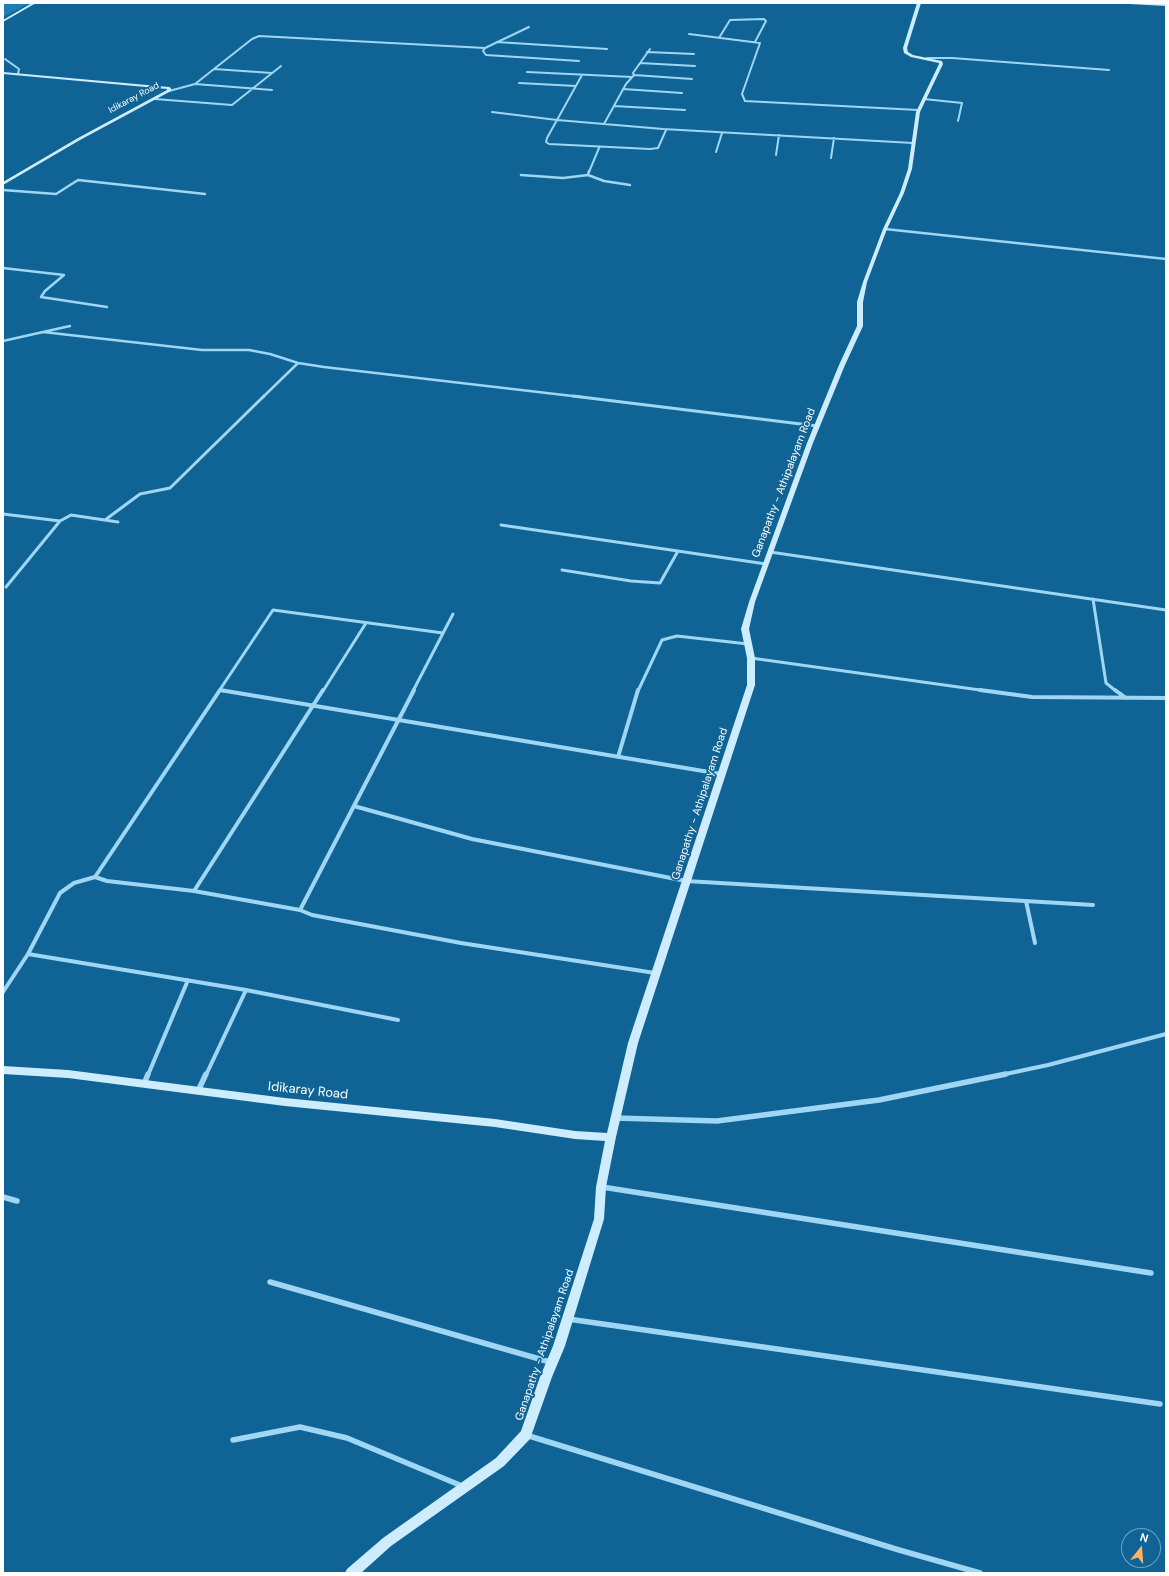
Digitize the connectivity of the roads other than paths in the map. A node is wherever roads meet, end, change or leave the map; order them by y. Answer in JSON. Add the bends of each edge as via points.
{"nodes":[{"id":1,"x":34,"y":3,"type":"edge"},
{"id":2,"x":919,"y":3,"type":"edge"},
{"id":3,"x":1130,"y":3,"type":"edge"},
{"id":4,"x":1166,"y":5,"type":"edge"},
{"id":5,"x":3,"y":21,"type":"edge"},
{"id":6,"x":529,"y":27,"type":"dead end"},
{"id":7,"x":689,"y":34,"type":"dead end"},
{"id":8,"x":719,"y":38,"type":"junction"},
{"id":9,"x":497,"y":42,"type":"junction"},
{"id":10,"x":755,"y":42,"type":"junction"},
{"id":11,"x":485,"y":48,"type":"junction"},
{"id":12,"x":607,"y":49,"type":"dead end"},
{"id":13,"x":650,"y":49,"type":"dead end"},
{"id":14,"x":647,"y":52,"type":"junction"},
{"id":15,"x":694,"y":54,"type":"dead end"},
{"id":16,"x":927,"y":58,"type":"junction"},
{"id":17,"x":5,"y":59,"type":"dead end"},
{"id":18,"x":579,"y":61,"type":"dead end"},
{"id":19,"x":640,"y":62,"type":"junction"},
{"id":20,"x":281,"y":66,"type":"dead end"},
{"id":21,"x":695,"y":66,"type":"dead end"},
{"id":22,"x":214,"y":69,"type":"junction"},
{"id":23,"x":1109,"y":70,"type":"dead end"},
{"id":24,"x":527,"y":72,"type":"dead end"},
{"id":25,"x":3,"y":73,"type":"edge"},
{"id":26,"x":272,"y":73,"type":"junction"},
{"id":27,"x":18,"y":74,"type":"junction"},
{"id":28,"x":582,"y":75,"type":"junction"},
{"id":29,"x":633,"y":76,"type":"junction"},
{"id":30,"x":692,"y":79,"type":"dead end"},
{"id":31,"x":519,"y":83,"type":"dead end"},
{"id":32,"x":194,"y":84,"type":"junction"},
{"id":33,"x":576,"y":86,"type":"junction"},
{"id":34,"x":253,"y":89,"type":"junction"},
{"id":35,"x":623,"y":89,"type":"junction"},
{"id":36,"x":272,"y":90,"type":"dead end"},
{"id":37,"x":169,"y":91,"type":"junction"},
{"id":38,"x":682,"y":92,"type":"dead end"},
{"id":39,"x":155,"y":99,"type":"junction"},
{"id":40,"x":924,"y":99,"type":"junction"},
{"id":41,"x":614,"y":106,"type":"junction"},
{"id":42,"x":685,"y":110,"type":"dead end"},
{"id":43,"x":918,"y":110,"type":"junction"},
{"id":44,"x":492,"y":112,"type":"dead end"},
{"id":45,"x":557,"y":120,"type":"junction"},
{"id":46,"x":958,"y":121,"type":"dead end"},
{"id":47,"x":604,"y":124,"type":"junction"},
{"id":48,"x":666,"y":130,"type":"junction"},
{"id":49,"x":722,"y":133,"type":"junction"},
{"id":50,"x":779,"y":135,"type":"junction"},
{"id":51,"x":834,"y":138,"type":"junction"},
{"id":52,"x":913,"y":143,"type":"junction"},
{"id":53,"x":599,"y":148,"type":"junction"},
{"id":54,"x":716,"y":152,"type":"dead end"},
{"id":55,"x":776,"y":155,"type":"dead end"},
{"id":56,"x":831,"y":158,"type":"dead end"},
{"id":57,"x":521,"y":175,"type":"dead end"},
{"id":58,"x":588,"y":175,"type":"junction"},
{"id":59,"x":3,"y":184,"type":"edge"},
{"id":60,"x":630,"y":185,"type":"dead end"},
{"id":61,"x":3,"y":190,"type":"edge"},
{"id":62,"x":205,"y":194,"type":"dead end"},
{"id":63,"x":885,"y":229,"type":"junction"},
{"id":64,"x":1166,"y":259,"type":"edge"},
{"id":65,"x":4,"y":269,"type":"edge"},
{"id":66,"x":107,"y":307,"type":"dead end"},
{"id":67,"x":70,"y":326,"type":"dead end"},
{"id":68,"x":43,"y":332,"type":"junction"},
{"id":69,"x":3,"y":341,"type":"edge"},
{"id":70,"x":298,"y":363,"type":"junction"},
{"id":71,"x":817,"y":426,"type":"junction"},
{"id":72,"x":3,"y":514,"type":"edge"},
{"id":73,"x":105,"y":520,"type":"junction"},
{"id":74,"x":60,"y":521,"type":"junction"},
{"id":75,"x":118,"y":522,"type":"dead end"},
{"id":76,"x":501,"y":525,"type":"dead end"},
{"id":77,"x":678,"y":551,"type":"junction"},
{"id":78,"x":770,"y":552,"type":"junction"},
{"id":79,"x":766,"y":564,"type":"junction"},
{"id":80,"x":562,"y":570,"type":"dead end"},
{"id":81,"x":6,"y":587,"type":"dead end"},
{"id":82,"x":1093,"y":600,"type":"junction"},
{"id":83,"x":1166,"y":610,"type":"edge"},
{"id":84,"x":453,"y":614,"type":"dead end"},
{"id":85,"x":366,"y":623,"type":"junction"},
{"id":86,"x":443,"y":633,"type":"junction"},
{"id":87,"x":748,"y":644,"type":"junction"},
{"id":88,"x":751,"y":658,"type":"junction"},
{"id":89,"x":220,"y":690,"type":"junction"},
{"id":90,"x":1126,"y":698,"type":"junction"},
{"id":91,"x":1166,"y":698,"type":"edge"},
{"id":92,"x":313,"y":706,"type":"junction"},
{"id":93,"x":398,"y":720,"type":"junction"},
{"id":94,"x":618,"y":757,"type":"junction"},
{"id":95,"x":721,"y":774,"type":"junction"},
{"id":96,"x":354,"y":806,"type":"junction"},
{"id":97,"x":95,"y":877,"type":"junction"},
{"id":98,"x":686,"y":881,"type":"junction"},
{"id":99,"x":194,"y":891,"type":"junction"},
{"id":100,"x":1026,"y":901,"type":"junction"},
{"id":101,"x":1093,"y":904,"type":"dead end"},
{"id":102,"x":300,"y":910,"type":"junction"},
{"id":103,"x":1035,"y":943,"type":"dead end"},
{"id":104,"x":28,"y":954,"type":"junction"},
{"id":105,"x":655,"y":973,"type":"junction"},
{"id":106,"x":188,"y":980,"type":"junction"},
{"id":107,"x":246,"y":990,"type":"junction"},
{"id":108,"x":3,"y":992,"type":"edge"},
{"id":109,"x":398,"y":1020,"type":"dead end"},
{"id":110,"x":1166,"y":1034,"type":"edge"},
{"id":111,"x":3,"y":1070,"type":"edge"},
{"id":112,"x":144,"y":1084,"type":"junction"},
{"id":113,"x":198,"y":1091,"type":"junction"},
{"id":114,"x":615,"y":1118,"type":"junction"},
{"id":115,"x":610,"y":1137,"type":"junction"},
{"id":116,"x":601,"y":1187,"type":"junction"},
{"id":117,"x":3,"y":1197,"type":"edge"},
{"id":118,"x":17,"y":1201,"type":"dead end"},
{"id":119,"x":1152,"y":1273,"type":"dead end"},
{"id":120,"x":270,"y":1282,"type":"dead end"},
{"id":121,"x":568,"y":1319,"type":"junction"},
{"id":122,"x":552,"y":1362,"type":"junction"},
{"id":123,"x":1160,"y":1404,"type":"dead end"},
{"id":124,"x":526,"y":1435,"type":"junction"},
{"id":125,"x":233,"y":1440,"type":"dead end"},
{"id":126,"x":464,"y":1487,"type":"junction"},
{"id":127,"x":351,"y":1573,"type":"edge"},
{"id":128,"x":980,"y":1573,"type":"edge"}],
"edges":[{"from":1,"to":5,"type":"main road"},
{"from":2,"to":16,"type":"main road","name":"Ganapathy - Athipalayam Road","via":[[905,48],[908,55]]},
{"from":3,"to":4,"type":"main road"},
{"from":6,"to":9,"type":"street"},
{"from":7,"to":8,"type":"street"},
{"from":8,"to":10,"type":"street"},
{"from":8,"to":10,"type":"street","via":[[730,20],[764,19],[766,21]]},
{"from":9,"to":11,"type":"street"},
{"from":9,"to":12,"type":"street"},
{"from":10,"to":43,"type":"street","via":[[760,43],[742,94],[744,101]]},
{"from":11,"to":18,"type":"street","via":[[483,51],[486,54]]},
{"from":11,"to":22,"type":"street","via":[[269,36],[252,39]]},
{"from":13,"to":14,"type":"street"},
{"from":14,"to":15,"type":"street"},
{"from":14,"to":19,"type":"street"},
{"from":16,"to":23,"type":"street"},
{"from":16,"to":40,"type":"main road","name":"Ganapathy - Athipalayam Road","via":[[942,64]]},
{"from":17,"to":27,"type":"street","via":[[19,69]]},
{"from":19,"to":21,"type":"street"},
{"from":19,"to":29,"type":"street"},
{"from":20,"to":26,"type":"street"},
{"from":22,"to":26,"type":"street"},
{"from":22,"to":32,"type":"street"},
{"from":24,"to":28,"type":"street"},
{"from":25,"to":27,"type":"main road","name":"Idikaray Road"},
{"from":26,"to":34,"type":"street"},
{"from":27,"to":37,"type":"main road","name":"Idikaray Road","via":[[169,88]]},
{"from":28,"to":29,"type":"street"},
{"from":28,"to":33,"type":"street"},
{"from":29,"to":30,"type":"street"},
{"from":29,"to":35,"type":"street"},
{"from":31,"to":33,"type":"street"},
{"from":32,"to":34,"type":"street"},
{"from":32,"to":37,"type":"street"},
{"from":33,"to":45,"type":"street"},
{"from":34,"to":36,"type":"street"},
{"from":34,"to":39,"type":"street","via":[[232,106]]},
{"from":35,"to":38,"type":"street"},
{"from":35,"to":41,"type":"street"},
{"from":37,"to":39,"type":"main road","name":"Idikaray Road"},
{"from":39,"to":59,"type":"main road","name":"Idikaray Road","via":[[79,139]]},
{"from":40,"to":43,"type":"main road","name":"Ganapathy - Athipalayam Road"},
{"from":40,"to":46,"type":"street","via":[[962,103]]},
{"from":41,"to":42,"type":"street"},
{"from":41,"to":47,"type":"street"},
{"from":43,"to":52,"type":"main road","name":"Ganapathy - Athipalayam Road"},
{"from":44,"to":45,"type":"street"},
{"from":45,"to":47,"type":"street"},
{"from":45,"to":53,"type":"street","via":[[547,138],[546,142],[549,144]]},
{"from":47,"to":48,"type":"street"},
{"from":48,"to":49,"type":"street"},
{"from":48,"to":53,"type":"street","via":[[658,148]]},
{"from":49,"to":50,"type":"street"},
{"from":49,"to":54,"type":"street"},
{"from":50,"to":51,"type":"street"},
{"from":50,"to":55,"type":"street"},
{"from":51,"to":52,"type":"street"},
{"from":51,"to":56,"type":"street"},
{"from":52,"to":63,"type":"main road","name":"Ganapathy - Athipalayam Road","via":[[910,168],[902,193]]},
{"from":53,"to":58,"type":"street"},
{"from":57,"to":58,"type":"street","via":[[563,178]]},
{"from":58,"to":60,"type":"street","via":[[604,182]]},
{"from":61,"to":62,"type":"street","via":[[56,194],[78,180]]},
{"from":63,"to":64,"type":"street"},
{"from":63,"to":71,"type":"main road","name":"Ganapathy - Athipalayam Road","via":[[865,282],[860,302],[860,326]]},
{"from":65,"to":66,"type":"street","via":[[64,275],[41,297]]},
{"from":67,"to":68,"type":"street"},
{"from":68,"to":69,"type":"street"},
{"from":68,"to":70,"type":"street","via":[[202,350],[249,350]]},
{"from":70,"to":71,"type":"street"},
{"from":70,"to":73,"type":"street","via":[[170,488],[140,494]]},
{"from":71,"to":78,"type":"main road","name":"Ganapathy - Athipalayam Road"},
{"from":72,"to":74,"type":"street"},
{"from":73,"to":74,"type":"street","via":[[70,516]]},
{"from":73,"to":75,"type":"street"},
{"from":74,"to":81,"type":"street"},
{"from":76,"to":77,"type":"street"},
{"from":77,"to":79,"type":"street"},
{"from":77,"to":80,"type":"street","via":[[660,583]]},
{"from":78,"to":79,"type":"main road","name":"Ganapathy - Athipalayam Road"},
{"from":78,"to":82,"type":"street"},
{"from":79,"to":87,"type":"main road","name":"Ganapathy - Athipalayam Road","via":[[745,629]]},
{"from":82,"to":83,"type":"street"},
{"from":82,"to":90,"type":"street","via":[[1106,682]]},
{"from":84,"to":86,"type":"street"},
{"from":85,"to":86,"type":"street"},
{"from":85,"to":89,"type":"street","via":[[274,610]]},
{"from":85,"to":92,"type":"street"},
{"from":86,"to":93,"type":"street"},
{"from":87,"to":88,"type":"main road","name":"Ganapathy - Athipalayam Road"},
{"from":87,"to":94,"type":"street","via":[[677,636],[662,640],[636,694]]},
{"from":88,"to":90,"type":"street","via":[[1032,697]]},
{"from":88,"to":95,"type":"main road","name":"Ganapathy - Athipalayam Road","via":[[751,685]]},
{"from":89,"to":92,"type":"street"},
{"from":89,"to":97,"type":"street"},
{"from":90,"to":91,"type":"street"},
{"from":92,"to":93,"type":"street"},
{"from":92,"to":99,"type":"street"},
{"from":93,"to":94,"type":"street"},
{"from":93,"to":96,"type":"street"},
{"from":94,"to":95,"type":"street"},
{"from":95,"to":98,"type":"main road","name":"Ganapathy - Athipalayam Road"},
{"from":96,"to":98,"type":"street","via":[[472,839]]},
{"from":96,"to":102,"type":"street"},
{"from":97,"to":99,"type":"street","via":[[107,881]]},
{"from":97,"to":104,"type":"street","via":[[74,883],[60,893]]},
{"from":98,"to":100,"type":"street"},
{"from":98,"to":105,"type":"main road","name":"Ganapathy - Athipalayam Road"},
{"from":99,"to":102,"type":"street"},
{"from":100,"to":101,"type":"street"},
{"from":100,"to":103,"type":"street"},
{"from":102,"to":105,"type":"street","via":[[312,915],[461,944]]},
{"from":104,"to":106,"type":"street"},
{"from":104,"to":108,"type":"street"},
{"from":105,"to":114,"type":"main road","name":"Ganapathy - Athipalayam Road","via":[[633,1043]]},
{"from":106,"to":107,"type":"street"},
{"from":106,"to":112,"type":"street"},
{"from":107,"to":109,"type":"street"},
{"from":107,"to":113,"type":"street"},
{"from":110,"to":114,"type":"street","via":[[1048,1065],[879,1100],[717,1121]]},
{"from":111,"to":112,"type":"main road","name":"Idikaray Road","via":[[68,1074]]},
{"from":112,"to":113,"type":"main road","name":"Idikaray Road"},
{"from":113,"to":115,"type":"main road","name":"Idikaray Road"},
{"from":114,"to":115,"type":"main road","name":"Ganapathy - Athipalayam Road"},
{"from":115,"to":116,"type":"main road","name":"Ganapathy - Athipalayam Road"},
{"from":116,"to":119,"type":"street"},
{"from":116,"to":121,"type":"main road","name":"Ganapathy - Athipalayam Road","via":[[599,1219]]},
{"from":117,"to":118,"type":"street"},
{"from":120,"to":122,"type":"street"},
{"from":121,"to":122,"type":"main road","name":"Ganapathy - Athipalayam Road"},
{"from":121,"to":123,"type":"street"},
{"from":122,"to":124,"type":"main road","name":"Ganapathy - Athipalayam Road"},
{"from":124,"to":126,"type":"main road","name":"Ganapathy - Athipalayam Road","via":[[500,1462]]},
{"from":124,"to":128,"type":"street"},
{"from":125,"to":126,"type":"street","via":[[300,1427],[347,1438]]},
{"from":126,"to":127,"type":"main road","name":"Ganapathy - Athipalayam Road","via":[[387,1542]]}]}
